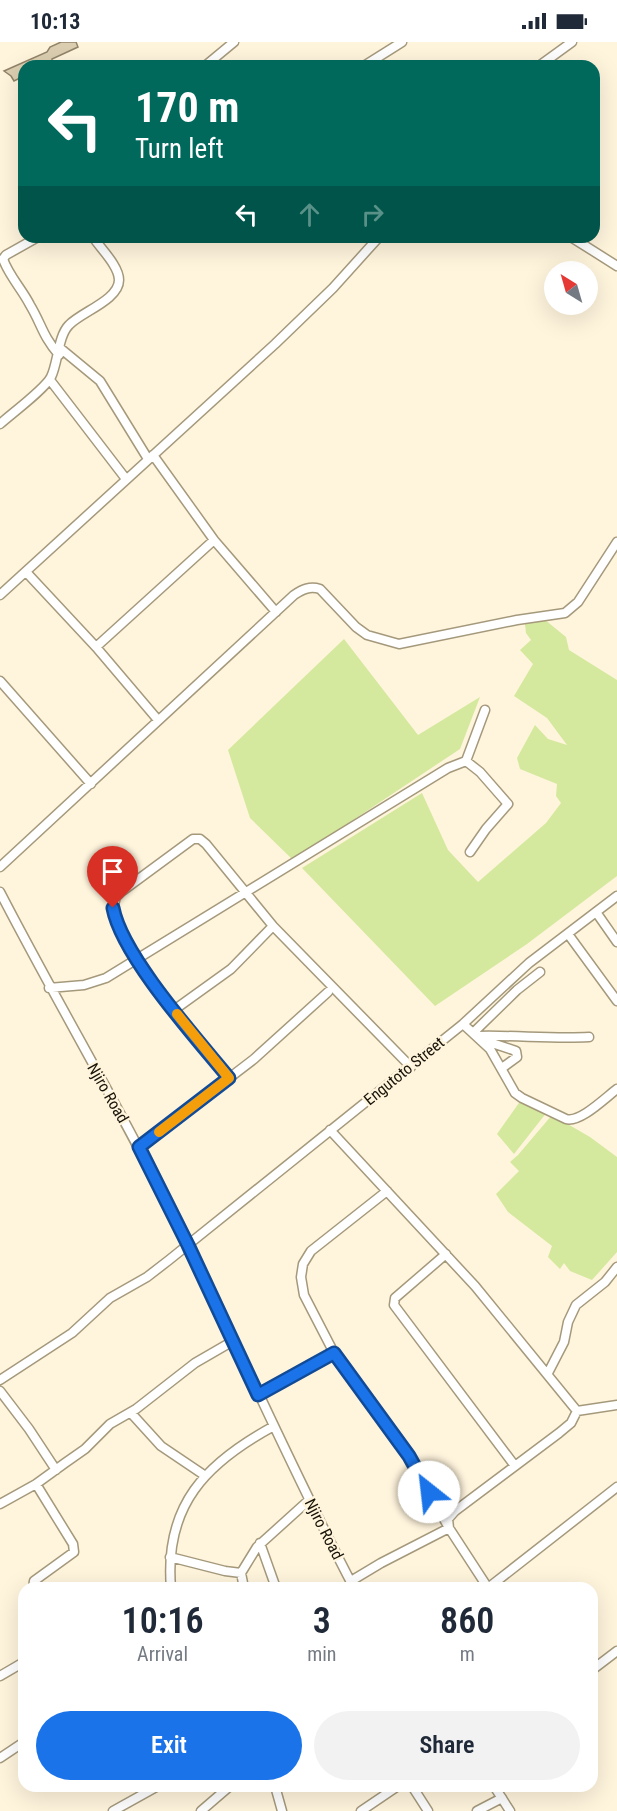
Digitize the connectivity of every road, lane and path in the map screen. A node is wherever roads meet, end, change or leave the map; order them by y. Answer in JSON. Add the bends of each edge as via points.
{"nodes":[{"id":1,"x":234,"y":42,"type":"edge"},
{"id":2,"x":402,"y":42,"type":"edge"},
{"id":3,"x":572,"y":42,"type":"edge"},
{"id":4,"x":212,"y":60,"type":"edge"},
{"id":5,"x":374,"y":60,"type":"edge"},
{"id":6,"x":547,"y":60,"type":"edge"},
{"id":7,"x":27,"y":243,"type":"edge"},
{"id":8,"x":97,"y":243,"type":"edge"},
{"id":9,"x":373,"y":243,"type":"edge"},
{"id":10,"x":581,"y":243,"type":"edge"},
{"id":11,"x":617,"y":266,"type":"edge"},
{"id":12,"x":59,"y":352,"type":"junction"},
{"id":13,"x":50,"y":380,"type":"junction"},
{"id":14,"x":0,"y":424,"type":"edge"},
{"id":15,"x":151,"y":457,"type":"junction"},
{"id":16,"x":126,"y":479,"type":"junction"},
{"id":17,"x":214,"y":540,"type":"junction"},
{"id":18,"x":617,"y":542,"type":"edge"},
{"id":19,"x":27,"y":573,"type":"junction"},
{"id":20,"x":0,"y":595,"type":"edge"},
{"id":21,"x":276,"y":612,"type":"junction"},
{"id":22,"x":96,"y":647,"type":"junction"},
{"id":23,"x":0,"y":681,"type":"edge"},
{"id":24,"x":485,"y":710,"type":"dead end"},
{"id":25,"x":158,"y":720,"type":"junction"},
{"id":26,"x":466,"y":761,"type":"junction"},
{"id":27,"x":91,"y":784,"type":"junction"},
{"id":28,"x":470,"y":852,"type":"dead end"},
{"id":29,"x":0,"y":867,"type":"edge"},
{"id":30,"x":0,"y":892,"type":"edge"},
{"id":31,"x":246,"y":892,"type":"junction"},
{"id":32,"x":617,"y":896,"type":"edge"},
{"id":33,"x":596,"y":912,"type":"junction"},
{"id":34,"x":273,"y":926,"type":"junction"},
{"id":35,"x":568,"y":934,"type":"junction"},
{"id":36,"x":617,"y":942,"type":"edge"},
{"id":37,"x":137,"y":958,"type":"junction"},
{"id":38,"x":540,"y":972,"type":"dead end"},
{"id":39,"x":49,"y":988,"type":"junction"},
{"id":40,"x":328,"y":992,"type":"dead end"},
{"id":41,"x":617,"y":1001,"type":"edge"},
{"id":42,"x":174,"y":1010,"type":"junction"},
{"id":43,"x":463,"y":1024,"type":"junction"},
{"id":44,"x":478,"y":1036,"type":"junction"},
{"id":45,"x":589,"y":1037,"type":"dead end"},
{"id":46,"x":411,"y":1066,"type":"junction"},
{"id":47,"x":502,"y":1068,"type":"junction"},
{"id":48,"x":229,"y":1078,"type":"junction"},
{"id":49,"x":617,"y":1089,"type":"edge"},
{"id":50,"x":330,"y":1130,"type":"junction"},
{"id":51,"x":139,"y":1147,"type":"junction"},
{"id":52,"x":387,"y":1191,"type":"junction"},
{"id":53,"x":188,"y":1245,"type":"junction"},
{"id":54,"x":446,"y":1254,"type":"junction"},
{"id":55,"x":617,"y":1267,"type":"edge"},
{"id":56,"x":233,"y":1341,"type":"junction"},
{"id":57,"x":334,"y":1353,"type":"junction"},
{"id":58,"x":548,"y":1373,"type":"junction"},
{"id":59,"x":0,"y":1380,"type":"edge"},
{"id":60,"x":0,"y":1391,"type":"edge"},
{"id":61,"x":258,"y":1395,"type":"junction"},
{"id":62,"x":617,"y":1405,"type":"edge"},
{"id":63,"x":577,"y":1411,"type":"junction"},
{"id":64,"x":131,"y":1413,"type":"junction"},
{"id":65,"x":274,"y":1426,"type":"junction"},
{"id":66,"x":515,"y":1466,"type":"junction"},
{"id":67,"x":56,"y":1470,"type":"junction"},
{"id":68,"x":204,"y":1475,"type":"junction"},
{"id":69,"x":36,"y":1484,"type":"junction"},
{"id":70,"x":617,"y":1487,"type":"edge"},
{"id":71,"x":309,"y":1500,"type":"junction"},
{"id":72,"x":0,"y":1504,"type":"edge"},
{"id":73,"x":449,"y":1528,"type":"junction"},
{"id":74,"x":260,"y":1543,"type":"junction"},
{"id":75,"x":170,"y":1557,"type":"junction"},
{"id":76,"x":241,"y":1573,"type":"junction"},
{"id":77,"x":34,"y":1582,"type":"edge"},
{"id":78,"x":171,"y":1582,"type":"edge"},
{"id":79,"x":243,"y":1582,"type":"edge"},
{"id":80,"x":274,"y":1582,"type":"edge"},
{"id":81,"x":350,"y":1582,"type":"edge"},
{"id":82,"x":356,"y":1582,"type":"edge"},
{"id":83,"x":484,"y":1582,"type":"edge"},
{"id":84,"x":496,"y":1582,"type":"edge"},
{"id":85,"x":617,"y":1651,"type":"edge"},
{"id":86,"x":598,"y":1665,"type":"edge"},
{"id":87,"x":18,"y":1666,"type":"edge"},
{"id":88,"x":0,"y":1676,"type":"edge"},
{"id":89,"x":18,"y":1746,"type":"edge"},
{"id":90,"x":0,"y":1758,"type":"edge"},
{"id":91,"x":147,"y":1792,"type":"edge"},
{"id":92,"x":223,"y":1792,"type":"edge"},
{"id":93,"x":277,"y":1792,"type":"edge"},
{"id":94,"x":389,"y":1792,"type":"edge"},
{"id":95,"x":416,"y":1792,"type":"edge"},
{"id":96,"x":498,"y":1792,"type":"edge"},
{"id":97,"x":502,"y":1798,"type":"junction"},
{"id":98,"x":113,"y":1811,"type":"edge"},
{"id":99,"x":201,"y":1811,"type":"edge"},
{"id":100,"x":282,"y":1811,"type":"edge"},
{"id":101,"x":362,"y":1811,"type":"edge"},
{"id":102,"x":429,"y":1811,"type":"edge"},
{"id":103,"x":477,"y":1811,"type":"edge"},
{"id":104,"x":510,"y":1811,"type":"edge"}],
"edges":[{"from":1,"to":4,"type":"street"},
{"from":2,"to":5,"type":"street"},
{"from":3,"to":6,"type":"street"},
{"from":7,"to":12,"type":"street","via":[[3,259],[42,333]]},
{"from":8,"to":12,"type":"street","via":[[116,270],[118,286],[107,299],[68,326]]},
{"from":9,"to":15,"type":"street","via":[[306,314]]},
{"from":10,"to":11,"type":"street"},
{"from":12,"to":13,"type":"street"},
{"from":12,"to":15,"type":"street","via":[[100,381]]},
{"from":13,"to":14,"type":"street"},
{"from":13,"to":16,"type":"street"},
{"from":15,"to":16,"type":"street"},
{"from":15,"to":17,"type":"street"},
{"from":16,"to":19,"type":"street"},
{"from":17,"to":21,"type":"street"},
{"from":17,"to":22,"type":"street"},
{"from":18,"to":21,"type":"street","via":[[578,602],[565,613],[399,644],[367,635],[320,589],[313,587],[302,590]]},
{"from":19,"to":20,"type":"street"},
{"from":19,"to":22,"type":"street"},
{"from":21,"to":25,"type":"street"},
{"from":22,"to":25,"type":"street"},
{"from":23,"to":27,"type":"street"},
{"from":24,"to":26,"type":"street"},
{"from":25,"to":27,"type":"street"},
{"from":26,"to":28,"type":"street","via":[[508,804]]},
{"from":26,"to":31,"type":"street","via":[[439,773]]},
{"from":27,"to":29,"type":"street"},
{"from":30,"to":39,"type":"street","name":"Njiro Road"},
{"from":31,"to":34,"type":"street"},
{"from":31,"to":37,"type":"street"},
{"from":31,"to":37,"type":"street","via":[[200,839],[186,842],[121,892],[114,903],[114,912]]},
{"from":32,"to":33,"type":"street","name":"Engutoto Street"},
{"from":33,"to":35,"type":"street","name":"Engutoto Street"},
{"from":33,"to":36,"type":"street"},
{"from":34,"to":42,"type":"street","via":[[231,969]]},
{"from":34,"to":46,"type":"street"},
{"from":35,"to":41,"type":"street"},
{"from":35,"to":43,"type":"street","name":"Engutoto Street","via":[[529,963]]},
{"from":37,"to":39,"type":"street","via":[[93,984]]},
{"from":37,"to":42,"type":"street"},
{"from":38,"to":44,"type":"street","via":[[517,990]]},
{"from":39,"to":51,"type":"street","name":"Njiro Road"},
{"from":40,"to":48,"type":"street"},
{"from":42,"to":48,"type":"street"},
{"from":43,"to":44,"type":"street"},
{"from":43,"to":46,"type":"street","name":"Engutoto Street"},
{"from":44,"to":45,"type":"street"},
{"from":44,"to":47,"type":"street"},
{"from":44,"to":47,"type":"street","via":[[516,1052],[517,1057]]},
{"from":46,"to":50,"type":"street","name":"Engutoto Street"},
{"from":47,"to":49,"type":"street","via":[[522,1098],[572,1121]]},
{"from":48,"to":51,"type":"street"},
{"from":50,"to":52,"type":"street"},
{"from":50,"to":53,"type":"street","name":"Engutoto Street"},
{"from":51,"to":53,"type":"street","name":"Njiro Road"},
{"from":52,"to":54,"type":"street"},
{"from":52,"to":57,"type":"street","via":[[311,1251],[303,1264],[300,1277],[304,1295]]},
{"from":53,"to":56,"type":"street","name":"Njiro Road"},
{"from":53,"to":59,"type":"street","name":"Engutoto Street","via":[[110,1298],[72,1333]]},
{"from":54,"to":58,"type":"street"},
{"from":54,"to":66,"type":"street","via":[[395,1298],[394,1305]]},
{"from":55,"to":58,"type":"street","via":[[576,1305]]},
{"from":56,"to":61,"type":"street","name":"Njiro Road"},
{"from":56,"to":64,"type":"street","via":[[195,1363]]},
{"from":57,"to":61,"type":"street"},
{"from":57,"to":73,"type":"street","via":[[409,1456]]},
{"from":58,"to":63,"type":"street"},
{"from":60,"to":67,"type":"street"},
{"from":61,"to":65,"type":"street","name":"Njiro Road"},
{"from":62,"to":63,"type":"street"},
{"from":63,"to":66,"type":"street","via":[[565,1428]]},
{"from":64,"to":67,"type":"street","via":[[110,1424]]},
{"from":64,"to":68,"type":"street","via":[[160,1446]]},
{"from":65,"to":68,"type":"street","via":[[232,1451]]},
{"from":65,"to":71,"type":"street","name":"Njiro Road"},
{"from":66,"to":73,"type":"street","via":[[454,1511],[448,1519]]},
{"from":67,"to":69,"type":"street"},
{"from":68,"to":75,"type":"street","via":[[179,1520]]},
{"from":69,"to":72,"type":"street"},
{"from":69,"to":77,"type":"street","via":[[73,1544],[74,1552]]},
{"from":70,"to":84,"type":"street"},
{"from":71,"to":74,"type":"street"},
{"from":71,"to":81,"type":"street","name":"Njiro Road"},
{"from":73,"to":82,"type":"street","via":[[381,1563]]},
{"from":73,"to":83,"type":"street"},
{"from":74,"to":76,"type":"street"},
{"from":74,"to":80,"type":"street"},
{"from":75,"to":76,"type":"street"},
{"from":75,"to":78,"type":"street"},
{"from":76,"to":79,"type":"street"},
{"from":85,"to":86,"type":"street"},
{"from":87,"to":88,"type":"street"},
{"from":89,"to":90,"type":"street"},
{"from":91,"to":98,"type":"street"},
{"from":92,"to":99,"type":"street"},
{"from":93,"to":100,"type":"street"},
{"from":94,"to":101,"type":"street"},
{"from":95,"to":102,"type":"street"},
{"from":96,"to":97,"type":"street"},
{"from":97,"to":103,"type":"street"},
{"from":97,"to":104,"type":"street"}]}
